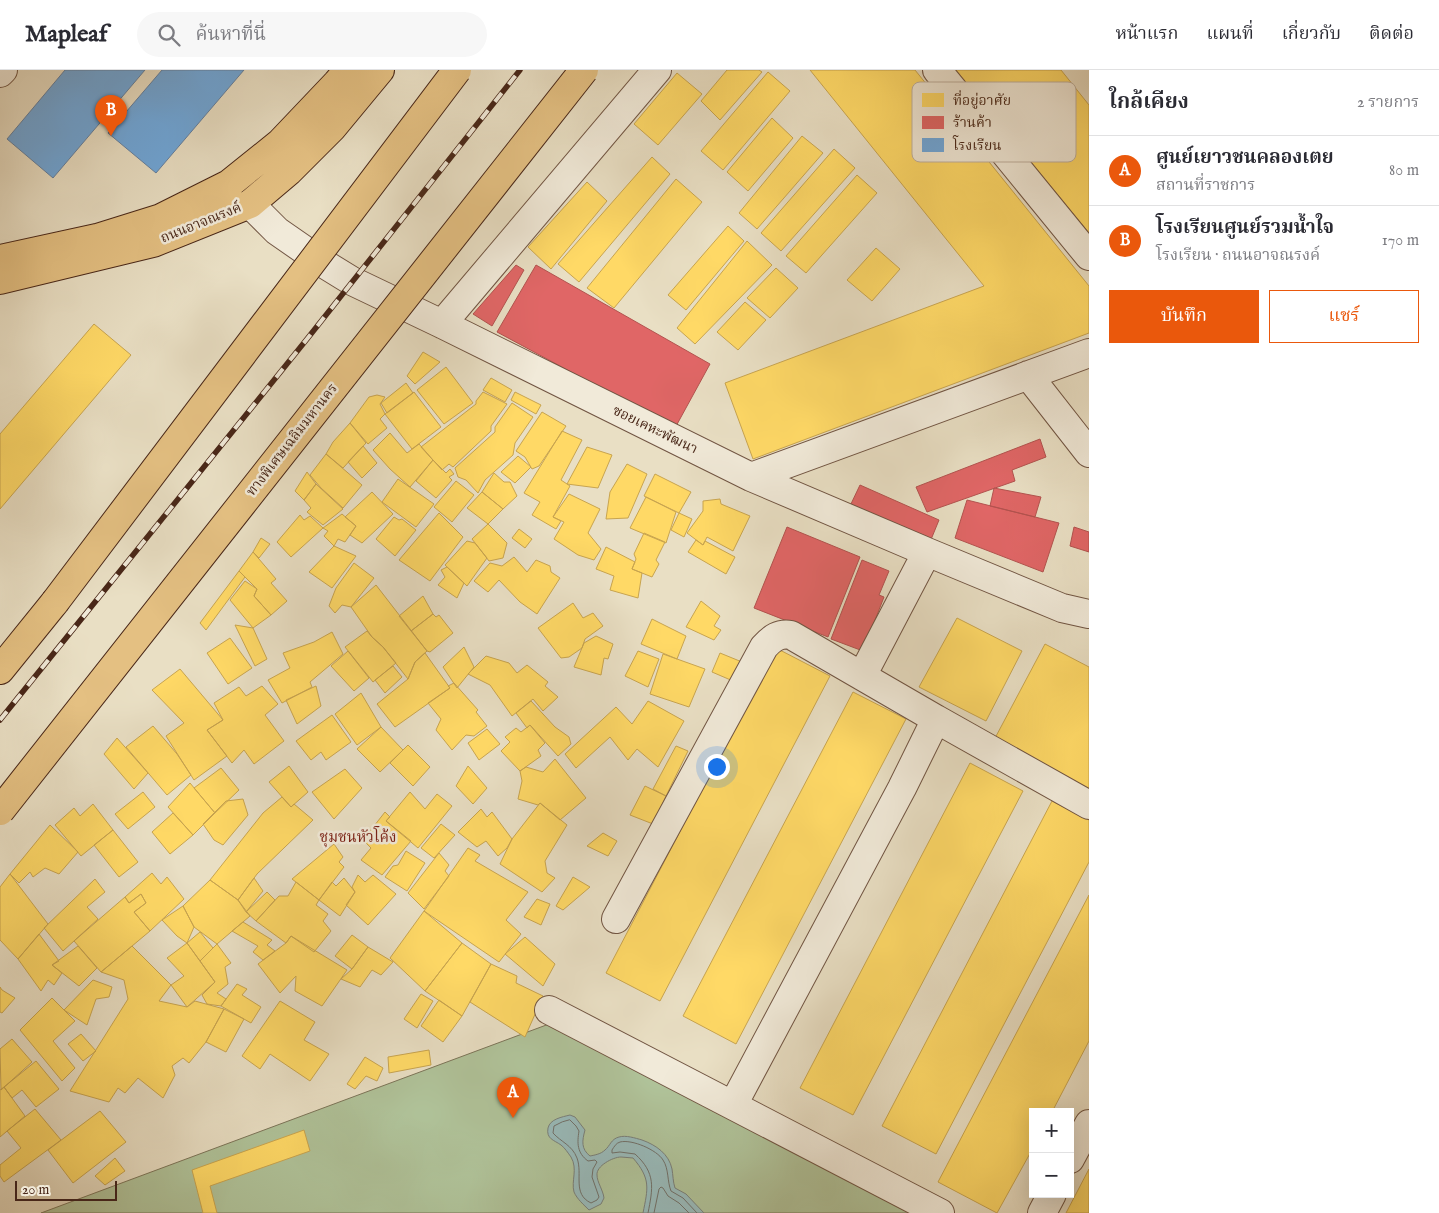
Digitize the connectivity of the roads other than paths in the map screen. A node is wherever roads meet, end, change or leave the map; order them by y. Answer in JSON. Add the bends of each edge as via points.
{"nodes":[{"id":1,"x":3,"y":70,"type":"edge"},
{"id":2,"x":348,"y":70,"type":"edge"},
{"id":3,"x":380,"y":70,"type":"edge"},
{"id":4,"x":457,"y":70,"type":"edge"},
{"id":5,"x":584,"y":70,"type":"edge"},
{"id":6,"x":657,"y":70,"type":"edge"},
{"id":7,"x":937,"y":70,"type":"edge"},
{"id":8,"x":0,"y":73,"type":"edge"},
{"id":9,"x":947,"y":82,"type":"edge"},
{"id":10,"x":1012,"y":162,"type":"edge"},
{"id":11,"x":229,"y":184,"type":"junction"},
{"id":12,"x":250,"y":204,"type":"junction"},
{"id":13,"x":1089,"y":256,"type":"edge"},
{"id":14,"x":0,"y":260,"type":"edge"},
{"id":15,"x":0,"y":280,"type":"edge"},
{"id":16,"x":442,"y":324,"type":"junction"},
{"id":17,"x":1089,"y":353,"type":"edge"},
{"id":18,"x":1028,"y":376,"type":"junction"},
{"id":19,"x":1089,"y":453,"type":"edge"},
{"id":20,"x":751,"y":477,"type":"junction"},
{"id":21,"x":927,"y":552,"type":"junction"},
{"id":22,"x":55,"y":602,"type":"junction"},
{"id":23,"x":1089,"y":614,"type":"edge"},
{"id":24,"x":0,"y":657,"type":"edge"},
{"id":25,"x":0,"y":670,"type":"edge"},
{"id":26,"x":862,"y":676,"type":"junction"},
{"id":27,"x":936,"y":719,"type":"junction"},
{"id":28,"x":1089,"y":805,"type":"edge"},
{"id":29,"x":0,"y":811,"type":"edge"},
{"id":30,"x":616,"y":919,"type":"dead end"},
{"id":31,"x":549,"y":1010,"type":"dead end"},
{"id":32,"x":733,"y":1105,"type":"junction"},
{"id":33,"x":1089,"y":1124,"type":"edge"},
{"id":34,"x":1073,"y":1153,"type":"edge"},
{"id":35,"x":1050,"y":1198,"type":"edge"},
{"id":36,"x":940,"y":1213,"type":"edge"},
{"id":37,"x":1042,"y":1213,"type":"edge"}],
"edges":[{"from":1,"to":8,"type":"street"},
{"from":2,"to":11,"type":"main road","name":"ถนนอาจณรงค์","via":[[280,143]]},
{"from":3,"to":12,"type":"main road","name":"ถนนอาจณรงค์","via":[[332,128]]},
{"from":4,"to":22,"type":"main road","bridge":true},
{"from":5,"to":29,"type":"main road","name":"ทางพิเศษเฉลิมมหานคร","bridge":true},
{"from":6,"to":16,"type":"street"},
{"from":7,"to":9,"type":"street"},
{"from":10,"to":13,"type":"street"},
{"from":11,"to":12,"type":"main road"},
{"from":11,"to":14,"type":"main road","name":"ถนนอาจณรงค์","via":[[160,218],[97,238]]},
{"from":12,"to":15,"type":"main road","name":"ถนนอาจณรงค์","via":[[152,243]]},
{"from":12,"to":16,"type":"street","name":"ซอยเคหะพัฒนา","via":[[278,231],[352,282]]},
{"from":16,"to":20,"type":"street","name":"ซอยเคหะพัฒนา"},
{"from":17,"to":18,"type":"street"},
{"from":18,"to":19,"type":"street"},
{"from":18,"to":20,"type":"street"},
{"from":20,"to":21,"type":"street","name":"ซอยเคหะพัฒนา"},
{"from":21,"to":23,"type":"street","name":"ซอยเคหะพัฒนา","via":[[1062,608]]},
{"from":21,"to":26,"type":"street"},
{"from":22,"to":24,"type":"main road"},
{"from":22,"to":25,"type":"main road"},
{"from":26,"to":27,"type":"street"},
{"from":26,"to":30,"type":"street","via":[[792,635],[784,634],[770,640]]},
{"from":27,"to":28,"type":"street"},
{"from":27,"to":32,"type":"street"},
{"from":31,"to":32,"type":"street"},
{"from":32,"to":36,"type":"street"},
{"from":33,"to":34,"type":"street"},
{"from":35,"to":37,"type":"street"}]}
